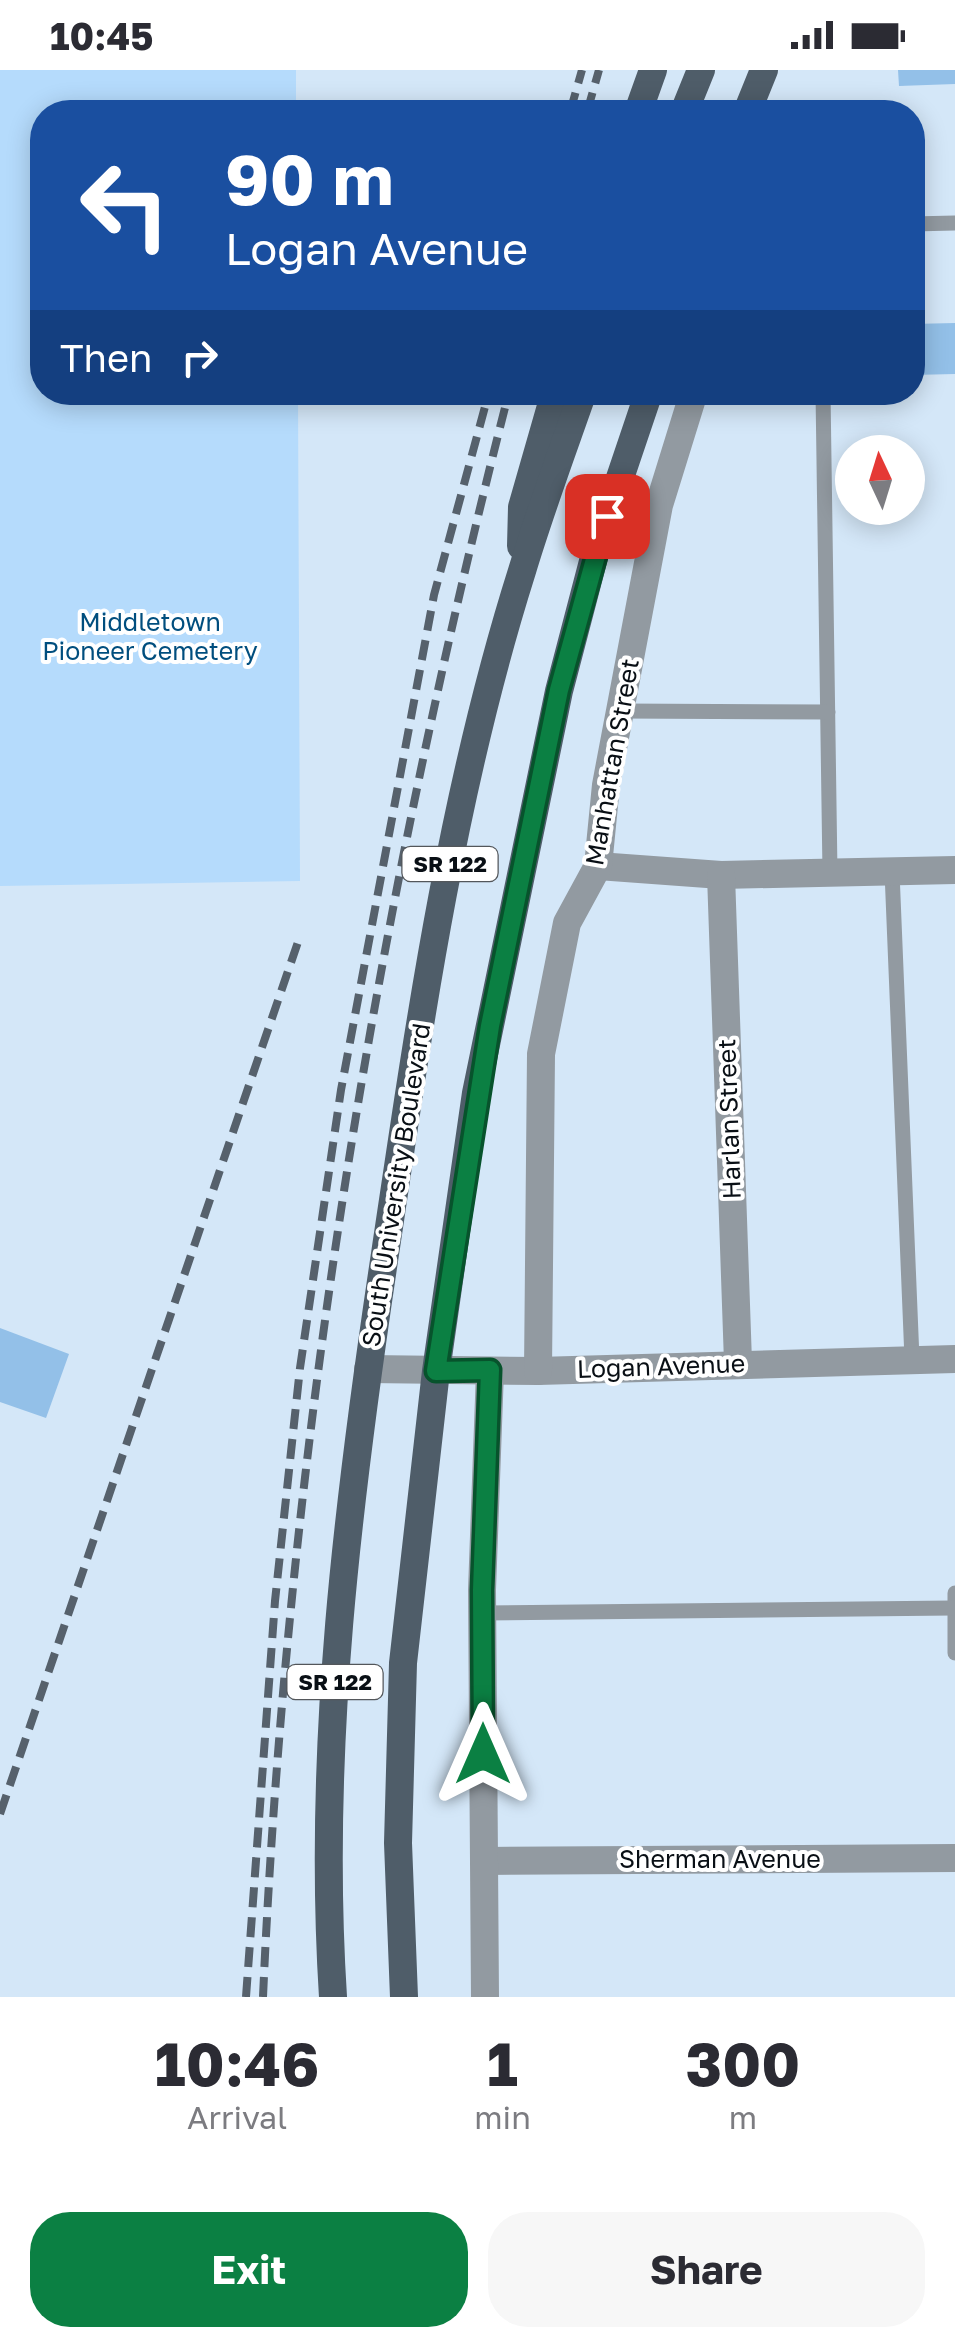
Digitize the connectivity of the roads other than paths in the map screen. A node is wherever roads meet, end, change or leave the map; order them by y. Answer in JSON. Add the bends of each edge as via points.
{"nodes":[{"id":1,"x":653,"y":70,"type":"edge"},
{"id":2,"x":701,"y":70,"type":"edge"},
{"id":3,"x":764,"y":70,"type":"edge"},
{"id":4,"x":642,"y":100,"type":"edge"},
{"id":5,"x":689,"y":100,"type":"edge"},
{"id":6,"x":752,"y":100,"type":"edge"},
{"id":7,"x":925,"y":224,"type":"edge"},
{"id":8,"x":955,"y":224,"type":"edge"},
{"id":9,"x":551,"y":405,"type":"edge"},
{"id":10,"x":579,"y":405,"type":"edge"},
{"id":11,"x":645,"y":405,"type":"edge"},
{"id":12,"x":690,"y":405,"type":"edge"},
{"id":13,"x":823,"y":405,"type":"edge"},
{"id":14,"x":521,"y":572,"type":"junction"},
{"id":15,"x":620,"y":711,"type":"junction"},
{"id":16,"x":828,"y":712,"type":"junction"},
{"id":17,"x":598,"y":866,"type":"junction"},
{"id":18,"x":955,"y":870,"type":"edge"},
{"id":19,"x":892,"y":872,"type":"junction"},
{"id":20,"x":830,"y":873,"type":"junction"},
{"id":21,"x":721,"y":875,"type":"junction"},
{"id":22,"x":955,"y":1358,"type":"edge"},
{"id":23,"x":912,"y":1359,"type":"junction"},
{"id":24,"x":738,"y":1362,"type":"junction"},
{"id":25,"x":368,"y":1369,"type":"junction"},
{"id":26,"x":490,"y":1370,"type":"junction"},
{"id":27,"x":436,"y":1371,"type":"junction"},
{"id":28,"x":538,"y":1371,"type":"junction"},
{"id":29,"x":954,"y":1601,"type":"edge"},
{"id":30,"x":482,"y":1613,"type":"junction"},
{"id":31,"x":955,"y":1653,"type":"edge"},
{"id":32,"x":955,"y":1858,"type":"edge"},
{"id":33,"x":484,"y":1860,"type":"junction"},
{"id":34,"x":332,"y":1997,"type":"edge"},
{"id":35,"x":404,"y":1997,"type":"edge"},
{"id":36,"x":485,"y":1997,"type":"edge"}],
"edges":[{"from":1,"to":4,"type":"main road"},
{"from":2,"to":5,"type":"main road"},
{"from":3,"to":6,"type":"main road"},
{"from":7,"to":8,"type":"lane"},
{"from":9,"to":14,"type":"main road","via":[[522,507]]},
{"from":10,"to":14,"type":"main road","name":"South University Boulevard"},
{"from":11,"to":27,"type":"main road","number":"SR 122","via":[[597,546],[559,690],[476,1093]]},
{"from":12,"to":15,"type":"street","name":"Manhattan Street","via":[[659,505]]},
{"from":13,"to":16,"type":"lane"},
{"from":14,"to":25,"type":"main road","name":"South University Boulevard","number":"SR 122","via":[[442,902]]},
{"from":15,"to":16,"type":"lane"},
{"from":15,"to":17,"type":"street","name":"Manhattan Street"},
{"from":16,"to":20,"type":"lane"},
{"from":17,"to":21,"type":"street"},
{"from":17,"to":28,"type":"street","name":"Manhattan Street","via":[[567,923],[541,1054]]},
{"from":18,"to":19,"type":"street"},
{"from":19,"to":20,"type":"street"},
{"from":19,"to":23,"type":"lane"},
{"from":20,"to":21,"type":"street"},
{"from":21,"to":24,"type":"street","name":"Harlan Street"},
{"from":22,"to":23,"type":"street","name":"Logan Avenue"},
{"from":23,"to":24,"type":"street","name":"Logan Avenue"},
{"from":24,"to":28,"type":"street","name":"Logan Avenue"},
{"from":25,"to":27,"type":"street","name":"Logan Avenue"},
{"from":25,"to":34,"type":"main road","name":"South University Boulevard","number":"SR 122","via":[[331,1750]]},
{"from":26,"to":27,"type":"street","name":"Logan Avenue"},
{"from":26,"to":28,"type":"street","name":"Logan Avenue"},
{"from":26,"to":30,"type":"street"},
{"from":27,"to":35,"type":"main road","number":"SR 122","via":[[398,1757]]},
{"from":29,"to":30,"type":"lane"},
{"from":29,"to":31,"type":"lane"},
{"from":30,"to":33,"type":"street"},
{"from":32,"to":33,"type":"street","name":"Sherman Avenue"},
{"from":33,"to":36,"type":"street"}]}
